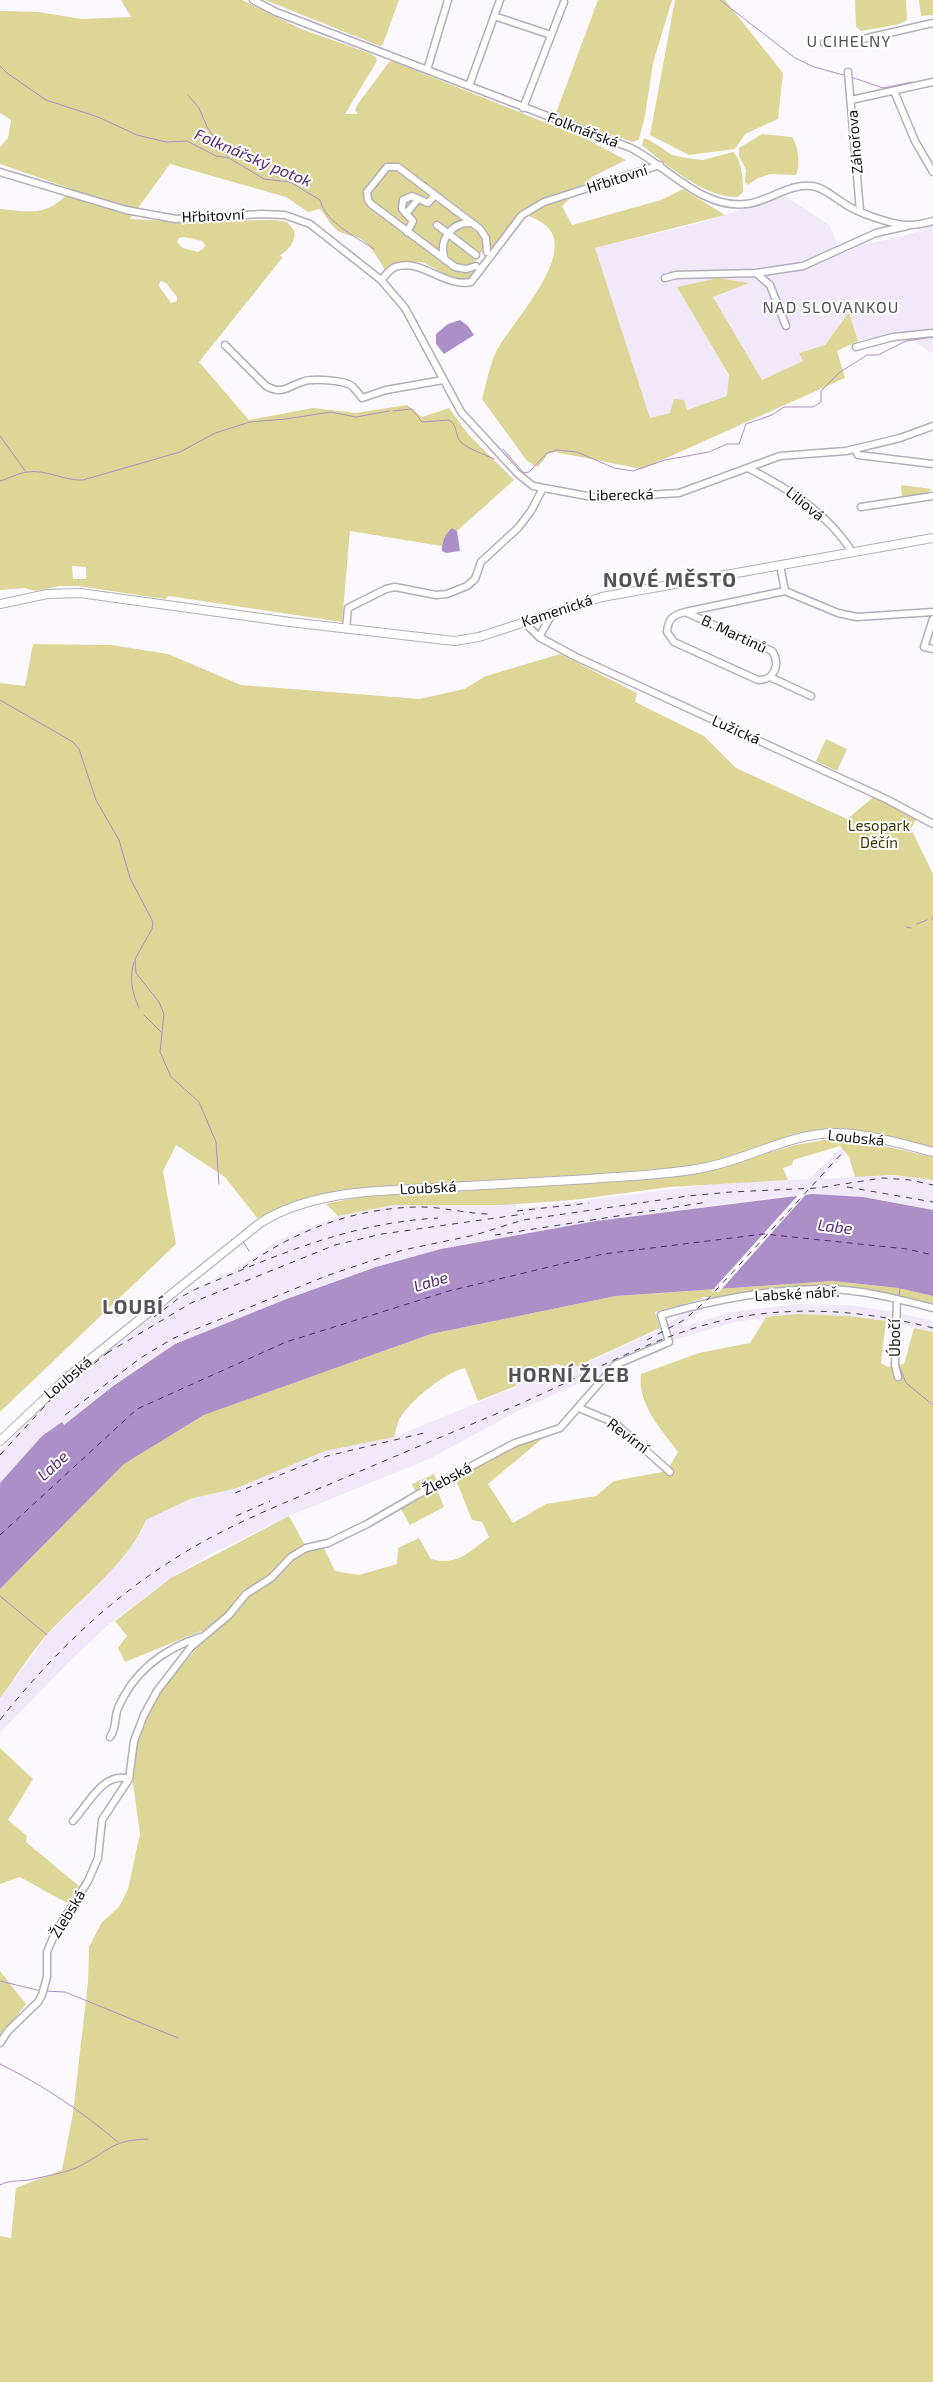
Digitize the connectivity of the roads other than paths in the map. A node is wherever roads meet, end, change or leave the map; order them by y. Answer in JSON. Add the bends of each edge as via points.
{"nodes":[{"id":1,"x":253,"y":0,"type":"edge"},
{"id":2,"x":448,"y":0,"type":"edge"},
{"id":3,"x":500,"y":0,"type":"edge"},
{"id":4,"x":564,"y":2,"type":"dead end"},
{"id":5,"x":494,"y":16,"type":"junction"},
{"id":6,"x":933,"y":23,"type":"edge"},
{"id":7,"x":551,"y":35,"type":"junction"},
{"id":8,"x":824,"y":43,"type":"dead end"},
{"id":9,"x":427,"y":70,"type":"junction"},
{"id":10,"x":848,"y":72,"type":"dead end"},
{"id":11,"x":933,"y":82,"type":"edge"},
{"id":12,"x":468,"y":86,"type":"junction"},
{"id":13,"x":894,"y":91,"type":"junction"},
{"id":14,"x":851,"y":100,"type":"junction"},
{"id":15,"x":523,"y":108,"type":"junction"},
{"id":16,"x":660,"y":164,"type":"junction"},
{"id":17,"x":0,"y":172,"type":"edge"},
{"id":18,"x":933,"y":172,"type":"edge"},
{"id":19,"x":435,"y":195,"type":"junction"},
{"id":20,"x":418,"y":199,"type":"junction"},
{"id":21,"x":860,"y":212,"type":"junction"},
{"id":22,"x":406,"y":214,"type":"junction"},
{"id":23,"x":933,"y":221,"type":"edge"},
{"id":24,"x":473,"y":224,"type":"junction"},
{"id":25,"x":437,"y":225,"type":"dead end"},
{"id":26,"x":908,"y":225,"type":"junction"},
{"id":27,"x":408,"y":232,"type":"junction"},
{"id":28,"x":448,"y":234,"type":"junction"},
{"id":29,"x":487,"y":252,"type":"dead end"},
{"id":30,"x":476,"y":255,"type":"dead end"},
{"id":31,"x":445,"y":260,"type":"junction"},
{"id":32,"x":476,"y":266,"type":"dead end"},
{"id":33,"x":756,"y":273,"type":"junction"},
{"id":34,"x":665,"y":278,"type":"dead end"},
{"id":35,"x":381,"y":280,"type":"junction"},
{"id":36,"x":786,"y":326,"type":"dead end"},
{"id":37,"x":933,"y":333,"type":"edge"},
{"id":38,"x":225,"y":345,"type":"dead end"},
{"id":39,"x":856,"y":347,"type":"dead end"},
{"id":40,"x":444,"y":380,"type":"junction"},
{"id":41,"x":933,"y":426,"type":"edge"},
{"id":42,"x":856,"y":449,"type":"junction"},
{"id":43,"x":933,"y":464,"type":"edge"},
{"id":44,"x":748,"y":468,"type":"junction"},
{"id":45,"x":543,"y":488,"type":"junction"},
{"id":46,"x":933,"y":496,"type":"edge"},
{"id":47,"x":860,"y":506,"type":"dead end"},
{"id":48,"x":933,"y":538,"type":"edge"},
{"id":49,"x":852,"y":552,"type":"junction"},
{"id":50,"x":780,"y":565,"type":"junction"},
{"id":51,"x":785,"y":591,"type":"junction"},
{"id":52,"x":0,"y":604,"type":"edge"},
{"id":53,"x":553,"y":612,"type":"junction"},
{"id":54,"x":685,"y":612,"type":"junction"},
{"id":55,"x":933,"y":612,"type":"edge"},
{"id":56,"x":933,"y":619,"type":"edge"},
{"id":57,"x":524,"y":622,"type":"junction"},
{"id":58,"x":346,"y":629,"type":"junction"},
{"id":59,"x":539,"y":637,"type":"junction"},
{"id":60,"x":933,"y":648,"type":"edge"},
{"id":61,"x":770,"y":677,"type":"junction"},
{"id":62,"x":811,"y":696,"type":"dead end"},
{"id":63,"x":933,"y":824,"type":"edge"},
{"id":64,"x":933,"y":1152,"type":"edge"},
{"id":65,"x":897,"y":1299,"type":"junction"},
{"id":66,"x":933,"y":1308,"type":"edge"},
{"id":67,"x":661,"y":1315,"type":"joint"},
{"id":68,"x":898,"y":1377,"type":"dead end"},
{"id":69,"x":579,"y":1408,"type":"junction"},
{"id":70,"x":0,"y":1442,"type":"edge"},
{"id":71,"x":670,"y":1472,"type":"dead end"},
{"id":72,"x":202,"y":1636,"type":"junction"},
{"id":73,"x":110,"y":1737,"type":"dead end"},
{"id":74,"x":129,"y":1779,"type":"junction"},
{"id":75,"x":73,"y":1821,"type":"dead end"},
{"id":76,"x":0,"y":2042,"type":"edge"}],
"edges":[{"from":1,"to":9,"type":"street","name":"Folknářská","via":[[276,12]]},
{"from":2,"to":9,"type":"street"},
{"from":3,"to":5,"type":"street"},
{"from":4,"to":7,"type":"street"},
{"from":5,"to":7,"type":"street"},
{"from":5,"to":12,"type":"street"},
{"from":6,"to":8,"type":"street","via":[[863,39]]},
{"from":7,"to":15,"type":"street"},
{"from":9,"to":12,"type":"street","name":"Folknářská"},
{"from":10,"to":14,"type":"street","name":"Záhořova"},
{"from":11,"to":13,"type":"street"},
{"from":12,"to":15,"type":"street","name":"Folknářská"},
{"from":13,"to":14,"type":"street"},
{"from":13,"to":18,"type":"street","via":[[915,141]]},
{"from":14,"to":21,"type":"street","name":"Záhořova"},
{"from":15,"to":16,"type":"street","name":"Folknářská","via":[[630,148]]},
{"from":16,"to":21,"type":"street","name":"Folknářská","via":[[692,188],[727,203],[752,203],[799,186],[812,186]]},
{"from":16,"to":35,"type":"street","name":"Hřbitovní","via":[[544,202],[522,214],[471,282],[460,285],[409,266],[394,268]]},
{"from":17,"to":35,"type":"street","name":"Hřbitovní","via":[[126,210],[176,219],[236,214],[285,215],[310,224]]},
{"from":19,"to":20,"type":"street","via":[[428,203]]},
{"from":19,"to":24,"type":"street"},
{"from":19,"to":27,"type":"street","via":[[398,167],[390,166],[368,192],[371,204]]},
{"from":20,"to":22,"type":"street"},
{"from":20,"to":22,"type":"street","via":[[409,197],[404,200],[402,209]]},
{"from":21,"to":26,"type":"street","name":"Folknářská"},
{"from":22,"to":27,"type":"street","via":[[413,221]]},
{"from":23,"to":26,"type":"street","name":"Folknářská"},
{"from":24,"to":28,"type":"street","via":[[459,225]]},
{"from":24,"to":29,"type":"street","via":[[484,234]]},
{"from":25,"to":28,"type":"street"},
{"from":26,"to":33,"type":"street","name":"Folknářská","via":[[876,234],[803,266]]},
{"from":27,"to":31,"type":"street"},
{"from":28,"to":30,"type":"street"},
{"from":28,"to":31,"type":"street","via":[[443,245]]},
{"from":31,"to":32,"type":"street","via":[[460,268]]},
{"from":33,"to":34,"type":"street","name":"Folknářská"},
{"from":33,"to":36,"type":"street","via":[[770,284]]},
{"from":35,"to":40,"type":"street","name":"Hřbitovní","via":[[406,308]]},
{"from":37,"to":39,"type":"street","via":[[893,337]]},
{"from":38,"to":40,"type":"street","via":[[266,386],[282,392],[310,380],[334,381],[352,386],[362,398],[386,390]]},
{"from":40,"to":45,"type":"street","name":"Hřbitovní","via":[[461,412],[482,437],[518,474],[533,486]]},
{"from":41,"to":42,"type":"street","name":"Liberecká"},
{"from":42,"to":43,"type":"street","via":[[858,455]]},
{"from":42,"to":44,"type":"street","name":"Liberecká","via":[[780,456]]},
{"from":44,"to":45,"type":"street","name":"Liberecká","via":[[679,493],[598,498]]},
{"from":44,"to":49,"type":"street","name":"Liliová","via":[[809,505]]},
{"from":45,"to":58,"type":"street","via":[[518,528],[480,562],[475,579],[467,586],[436,595],[395,587],[386,589],[348,608]]},
{"from":46,"to":47,"type":"street"},
{"from":48,"to":49,"type":"main road","name":"Kamenická"},
{"from":49,"to":50,"type":"main road","name":"Kamenická"},
{"from":50,"to":51,"type":"street"},
{"from":50,"to":53,"type":"main road","name":"Kamenická","via":[[602,597]]},
{"from":51,"to":54,"type":"street"},
{"from":51,"to":55,"type":"street","via":[[838,613],[857,616]]},
{"from":52,"to":58,"type":"main road","name":"Kamenická","via":[[69,593]]},
{"from":53,"to":57,"type":"main road","name":"Kamenická"},
{"from":53,"to":59,"type":"street"},
{"from":54,"to":61,"type":"street","name":"B. Martinů","via":[[772,651],[776,666]]},
{"from":54,"to":61,"type":"street","name":"B. Martinů","via":[[677,614],[668,623],[670,638],[758,680]]},
{"from":56,"to":60,"type":"street","via":[[924,647]]},
{"from":57,"to":58,"type":"main road","name":"Kamenická","via":[[469,640],[454,641]]},
{"from":57,"to":59,"type":"street","name":"Lužická"},
{"from":59,"to":63,"type":"street","name":"Lužická"},
{"from":61,"to":62,"type":"street"},
{"from":64,"to":70,"type":"main road","name":"Loubská","via":[[873,1137],[838,1133],[794,1138],[706,1168],[372,1191],[308,1202],[260,1223],[68,1377]]},
{"from":65,"to":66,"type":"street","name":"Labské nábř."},
{"from":65,"to":67,"type":"street","name":"Labské nábř.","via":[[852,1292],[806,1290],[744,1297]]},
{"from":65,"to":68,"type":"street","name":"Úbočí","via":[[895,1366]]},
{"from":67,"to":69,"type":"street","name":"Žlebská","via":[[669,1342],[615,1365]]},
{"from":69,"to":71,"type":"street","name":"Revírní","via":[[615,1422]]},
{"from":69,"to":72,"type":"street","name":"Žlebská","via":[[560,1428],[515,1443],[367,1524],[291,1557],[271,1578],[246,1594],[229,1616]]},
{"from":72,"to":73,"type":"street","name":"Žlebská","via":[[176,1644],[148,1663],[117,1709],[115,1731]]},
{"from":72,"to":74,"type":"street","name":"Žlebská","via":[[163,1683],[144,1715],[134,1741]]},
{"from":74,"to":75,"type":"street","via":[[109,1780]]},
{"from":74,"to":76,"type":"street","name":"Žlebská","via":[[102,1820],[98,1858],[47,1952],[47,1977],[42,1995]]}]}
